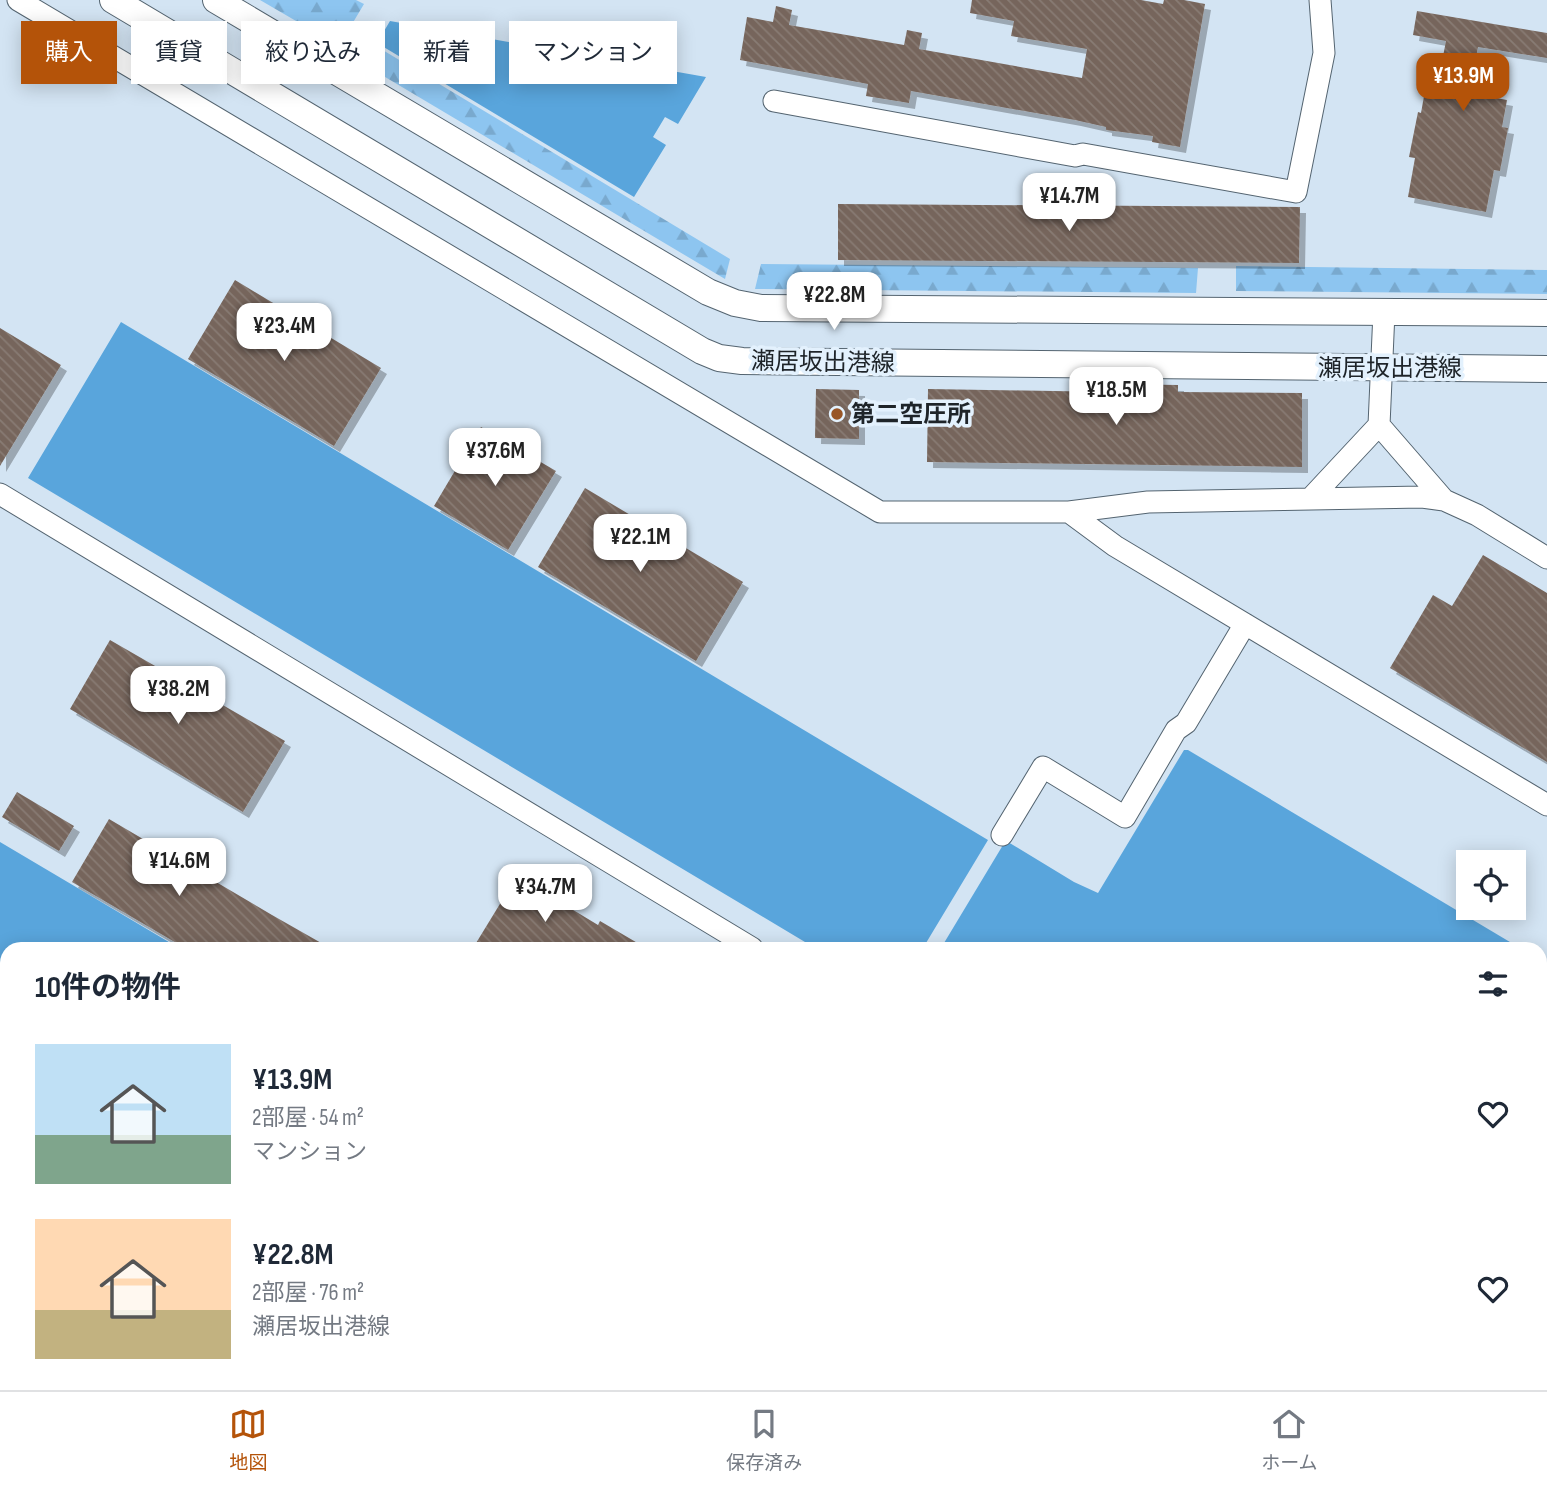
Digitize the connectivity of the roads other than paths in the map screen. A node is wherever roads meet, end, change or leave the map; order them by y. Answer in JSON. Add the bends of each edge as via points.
{"nodes":[{"id":1,"x":18,"y":0,"type":"edge"},
{"id":2,"x":113,"y":0,"type":"edge"},
{"id":3,"x":216,"y":0,"type":"edge"},
{"id":4,"x":1320,"y":0,"type":"edge"},
{"id":5,"x":774,"y":101,"type":"dead end"},
{"id":6,"x":1384,"y":312,"type":"junction"},
{"id":7,"x":1547,"y":313,"type":"edge"},
{"id":8,"x":1381,"y":369,"type":"junction"},
{"id":9,"x":1547,"y":369,"type":"edge"},
{"id":10,"x":1379,"y":425,"type":"junction"},
{"id":11,"x":0,"y":494,"type":"edge"},
{"id":12,"x":1310,"y":499,"type":"junction"},
{"id":13,"x":1444,"y":500,"type":"junction"},
{"id":14,"x":1069,"y":512,"type":"junction"},
{"id":15,"x":1547,"y":558,"type":"edge"},
{"id":16,"x":1245,"y":624,"type":"junction"},
{"id":17,"x":1547,"y":805,"type":"edge"},
{"id":18,"x":1002,"y":835,"type":"dead end"},
{"id":19,"x":742,"y":942,"type":"edge"}],
"edges":[{"from":1,"to":14,"type":"lane","via":[[880,512]]},
{"from":2,"to":8,"type":"main road","name":"瀬居坂出港線","via":[[719,358],[741,362]]},
{"from":3,"to":6,"type":"main road","via":[[708,292],[735,303],[761,308]]},
{"from":4,"to":5,"type":"lane","via":[[1324,53],[1296,192]]},
{"from":6,"to":7,"type":"main road"},
{"from":6,"to":8,"type":"lane"},
{"from":8,"to":9,"type":"main road","name":"瀬居坂出港線"},
{"from":8,"to":10,"type":"lane"},
{"from":10,"to":12,"type":"lane"},
{"from":10,"to":13,"type":"lane"},
{"from":11,"to":19,"type":"lane"},
{"from":12,"to":13,"type":"lane"},
{"from":12,"to":14,"type":"lane","via":[[1147,502]]},
{"from":13,"to":15,"type":"lane"},
{"from":14,"to":16,"type":"lane"},
{"from":16,"to":17,"type":"lane"},
{"from":16,"to":18,"type":"lane","via":[[1125,817],[1043,767]]}]}
